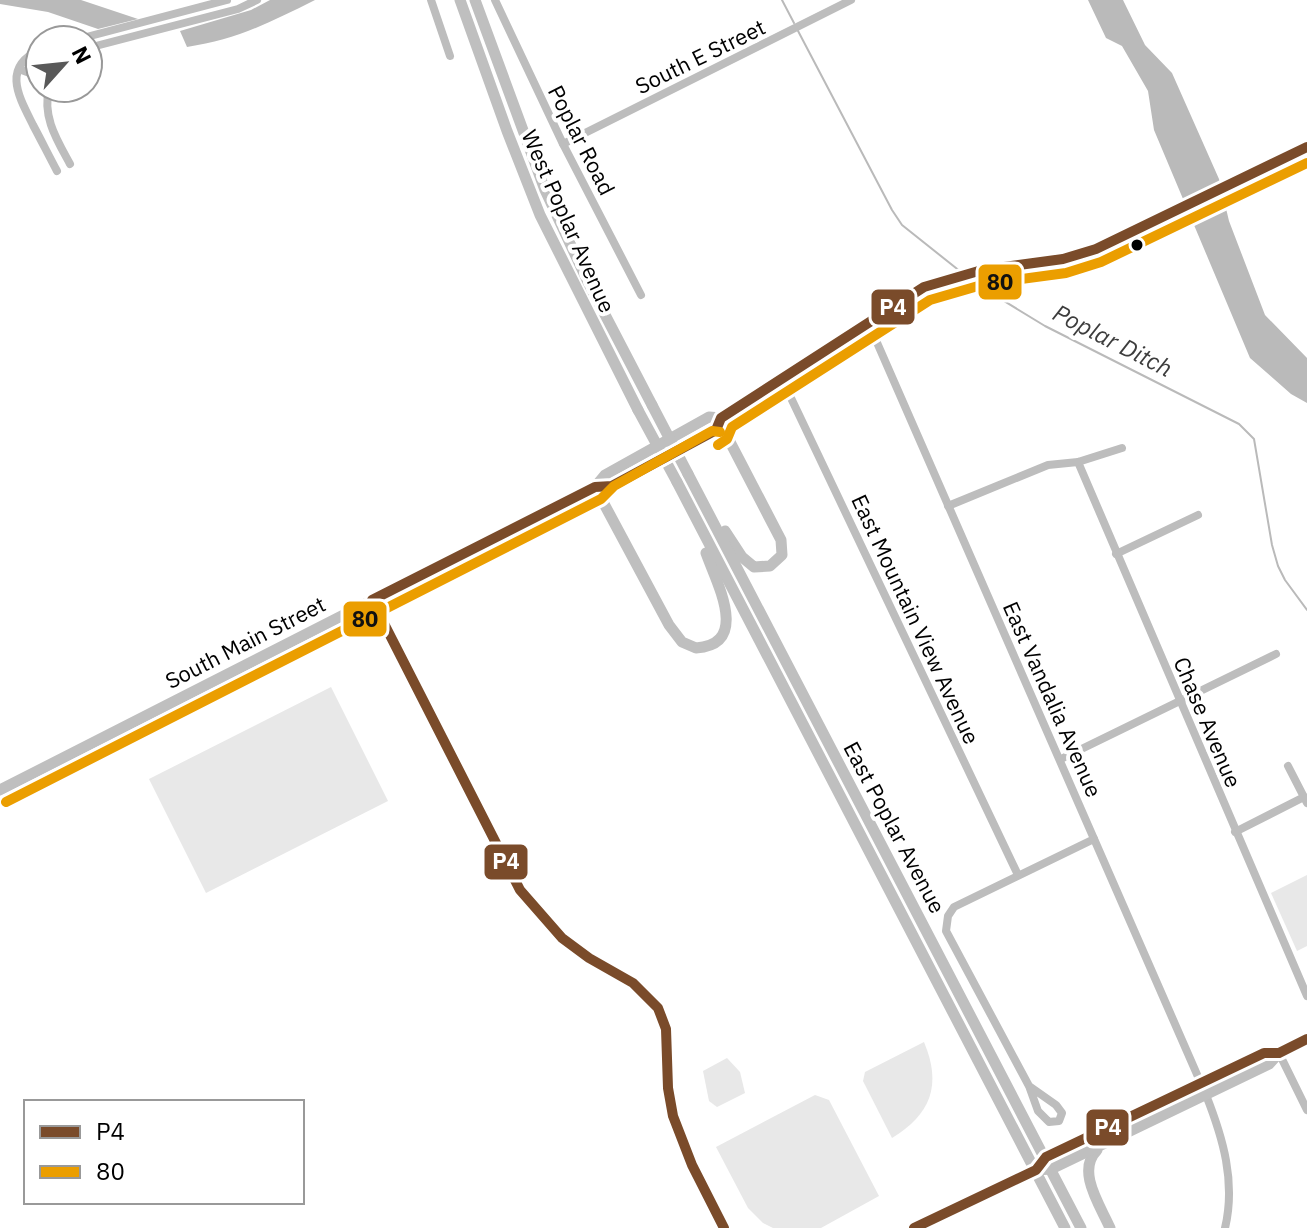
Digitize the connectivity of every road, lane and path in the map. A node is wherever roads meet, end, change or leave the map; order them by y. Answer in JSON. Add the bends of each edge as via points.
{"nodes":[{"id":1,"x":227,"y":0,"type":"edge"},
{"id":2,"x":257,"y":0,"type":"edge"},
{"id":3,"x":431,"y":0,"type":"edge"},
{"id":4,"x":460,"y":0,"type":"edge"},
{"id":5,"x":475,"y":0,"type":"edge"},
{"id":6,"x":495,"y":0,"type":"edge"},
{"id":7,"x":851,"y":0,"type":"edge"},
{"id":8,"x":109,"y":36,"type":"junction"},
{"id":9,"x":104,"y":37,"type":"edge"},
{"id":10,"x":104,"y":39,"type":"edge"},
{"id":11,"x":450,"y":56,"type":"dead end"},
{"id":12,"x":24,"y":62,"type":"edge"},
{"id":13,"x":19,"y":69,"type":"junction"},
{"id":14,"x":24,"y":71,"type":"edge"},
{"id":15,"x":48,"y":104,"type":"edge"},
{"id":16,"x":56,"y":136,"type":"junction"},
{"id":17,"x":43,"y":143,"type":"junction"},
{"id":18,"x":563,"y":144,"type":"junction"},
{"id":19,"x":1307,"y":147,"type":"edge"},
{"id":20,"x":70,"y":164,"type":"dead end"},
{"id":21,"x":57,"y":171,"type":"dead end"},
{"id":22,"x":641,"y":295,"type":"dead end"},
{"id":23,"x":868,"y":322,"type":"junction"},
{"id":24,"x":781,"y":377,"type":"junction"},
{"id":25,"x":721,"y":418,"type":"junction"},
{"id":26,"x":673,"y":445,"type":"joint"},
{"id":27,"x":1122,"y":448,"type":"dead end"},
{"id":28,"x":660,"y":450,"type":"joint"},
{"id":29,"x":1078,"y":462,"type":"junction"},
{"id":30,"x":688,"y":474,"type":"junction"},
{"id":31,"x":595,"y":487,"type":"junction"},
{"id":32,"x":948,"y":506,"type":"junction"},
{"id":33,"x":692,"y":514,"type":"junction"},
{"id":34,"x":1198,"y":515,"type":"dead end"},
{"id":35,"x":1116,"y":554,"type":"junction"},
{"id":36,"x":372,"y":600,"type":"junction"},
{"id":37,"x":1276,"y":654,"type":"dead end"},
{"id":38,"x":1180,"y":700,"type":"junction"},
{"id":39,"x":1061,"y":759,"type":"junction"},
{"id":40,"x":1288,"y":766,"type":"dead end"},
{"id":41,"x":0,"y":790,"type":"edge"},
{"id":42,"x":1306,"y":800,"type":"edge"},
{"id":43,"x":1235,"y":832,"type":"junction"},
{"id":44,"x":1094,"y":839,"type":"junction"},
{"id":45,"x":1018,"y":875,"type":"junction"},
{"id":46,"x":1307,"y":996,"type":"edge"},
{"id":47,"x":1307,"y":1039,"type":"edge"},
{"id":48,"x":1279,"y":1053,"type":"junction"},
{"id":49,"x":1029,"y":1086,"type":"junction"},
{"id":50,"x":1204,"y":1090,"type":"junction"},
{"id":51,"x":1307,"y":1110,"type":"edge"},
{"id":52,"x":1111,"y":1140,"type":"junction"},
{"id":53,"x":1048,"y":1163,"type":"junction"},
{"id":54,"x":1036,"y":1170,"type":"junction"},
{"id":55,"x":724,"y":1228,"type":"edge"},
{"id":56,"x":914,"y":1228,"type":"edge"},
{"id":57,"x":1065,"y":1228,"type":"edge"},
{"id":58,"x":1081,"y":1228,"type":"edge"},
{"id":59,"x":1110,"y":1228,"type":"edge"},
{"id":60,"x":1225,"y":1228,"type":"edge"}],
"edges":[{"from":1,"to":8,"type":"street"},
{"from":2,"to":8,"type":"street","via":[[238,9]]},
{"from":3,"to":11,"type":"street"},
{"from":4,"to":28,"type":"main road","name":"West Poplar Avenue","bridge":true,"via":[[540,215]]},
{"from":5,"to":26,"type":"main road","name":"West Poplar Avenue","bridge":true,"via":[[545,190]]},
{"from":6,"to":18,"type":"street","name":"Poplar Road"},
{"from":7,"to":18,"type":"street","name":"South E Street"},
{"from":8,"to":9,"type":"street"},
{"from":8,"to":10,"type":"street"},
{"from":12,"to":13,"type":"street"},
{"from":13,"to":14,"type":"street"},
{"from":13,"to":17,"type":"street","via":[[19,97]]},
{"from":15,"to":16,"type":"street"},
{"from":16,"to":17,"type":"street"},
{"from":16,"to":20,"type":"street"},
{"from":17,"to":21,"type":"street"},
{"from":18,"to":22,"type":"street","name":"Poplar Road"},
{"from":19,"to":23,"type":"main road","name":"South Main Street","via":[[1104,246],[949,278]]},
{"from":23,"to":24,"type":"main road","name":"South Main Street"},
{"from":23,"to":32,"type":"street","name":"East Vandalia Avenue"},
{"from":24,"to":25,"type":"main road","name":"South Main Street"},
{"from":24,"to":45,"type":"street","name":"East Mountain View Avenue"},
{"from":25,"to":30,"type":"main road","via":[[781,540],[778,562],[762,568],[746,562]]},
{"from":25,"to":31,"type":"main road","name":"South Main Street","via":[[709,417],[605,475]]},
{"from":26,"to":30,"type":"main road","name":"East Poplar Avenue","bridge":true},
{"from":27,"to":29,"type":"street"},
{"from":28,"to":33,"type":"main road","name":"East Poplar Avenue","bridge":true},
{"from":29,"to":32,"type":"street","via":[[1048,465]]},
{"from":29,"to":35,"type":"street","name":"Chase Avenue"},
{"from":30,"to":53,"type":"main road","name":"East Poplar Avenue"},
{"from":31,"to":33,"type":"main road","via":[[673,632],[686,645],[701,648],[723,634],[727,613]]},
{"from":31,"to":36,"type":"main road","name":"South Main Street"},
{"from":32,"to":39,"type":"street","name":"East Vandalia Avenue"},
{"from":33,"to":54,"type":"main road","name":"East Poplar Avenue"},
{"from":34,"to":35,"type":"street"},
{"from":35,"to":38,"type":"street","name":"Chase Avenue"},
{"from":36,"to":41,"type":"main road","name":"South Main Street"},
{"from":36,"to":55,"type":"street","via":[[520,890],[579,951],[653,999],[661,1012],[675,1126]]},
{"from":37,"to":38,"type":"street"},
{"from":38,"to":39,"type":"street"},
{"from":38,"to":43,"type":"street","name":"Chase Avenue"},
{"from":39,"to":44,"type":"street","name":"East Vandalia Avenue"},
{"from":40,"to":42,"type":"street"},
{"from":42,"to":43,"type":"street"},
{"from":43,"to":46,"type":"street","name":"Chase Avenue"},
{"from":44,"to":45,"type":"street"},
{"from":44,"to":50,"type":"street","name":"East Vandalia Avenue"},
{"from":45,"to":49,"type":"street","name":"East Poplar Avenue","via":[[954,907],[946,931]]},
{"from":47,"to":48,"type":"main road"},
{"from":48,"to":50,"type":"main road","via":[[1264,1053]]},
{"from":48,"to":51,"type":"street"},
{"from":49,"to":49,"type":"street","name":"East Poplar Avenue","via":[[1056,1105],[1062,1113],[1059,1121],[1042,1117]]},
{"from":50,"to":52,"type":"main road"},
{"from":50,"to":53,"type":"main road"},
{"from":50,"to":60,"type":"street","name":"East Vandalia Avenue","via":[[1228,1167]]},
{"from":52,"to":53,"type":"main road"},
{"from":52,"to":59,"type":"main road","via":[[1095,1152],[1087,1168]]},
{"from":53,"to":54,"type":"main road"},
{"from":53,"to":58,"type":"main road","name":"East Poplar Avenue"},
{"from":54,"to":56,"type":"main road"},
{"from":54,"to":57,"type":"main road","name":"East Poplar Avenue"}]}
